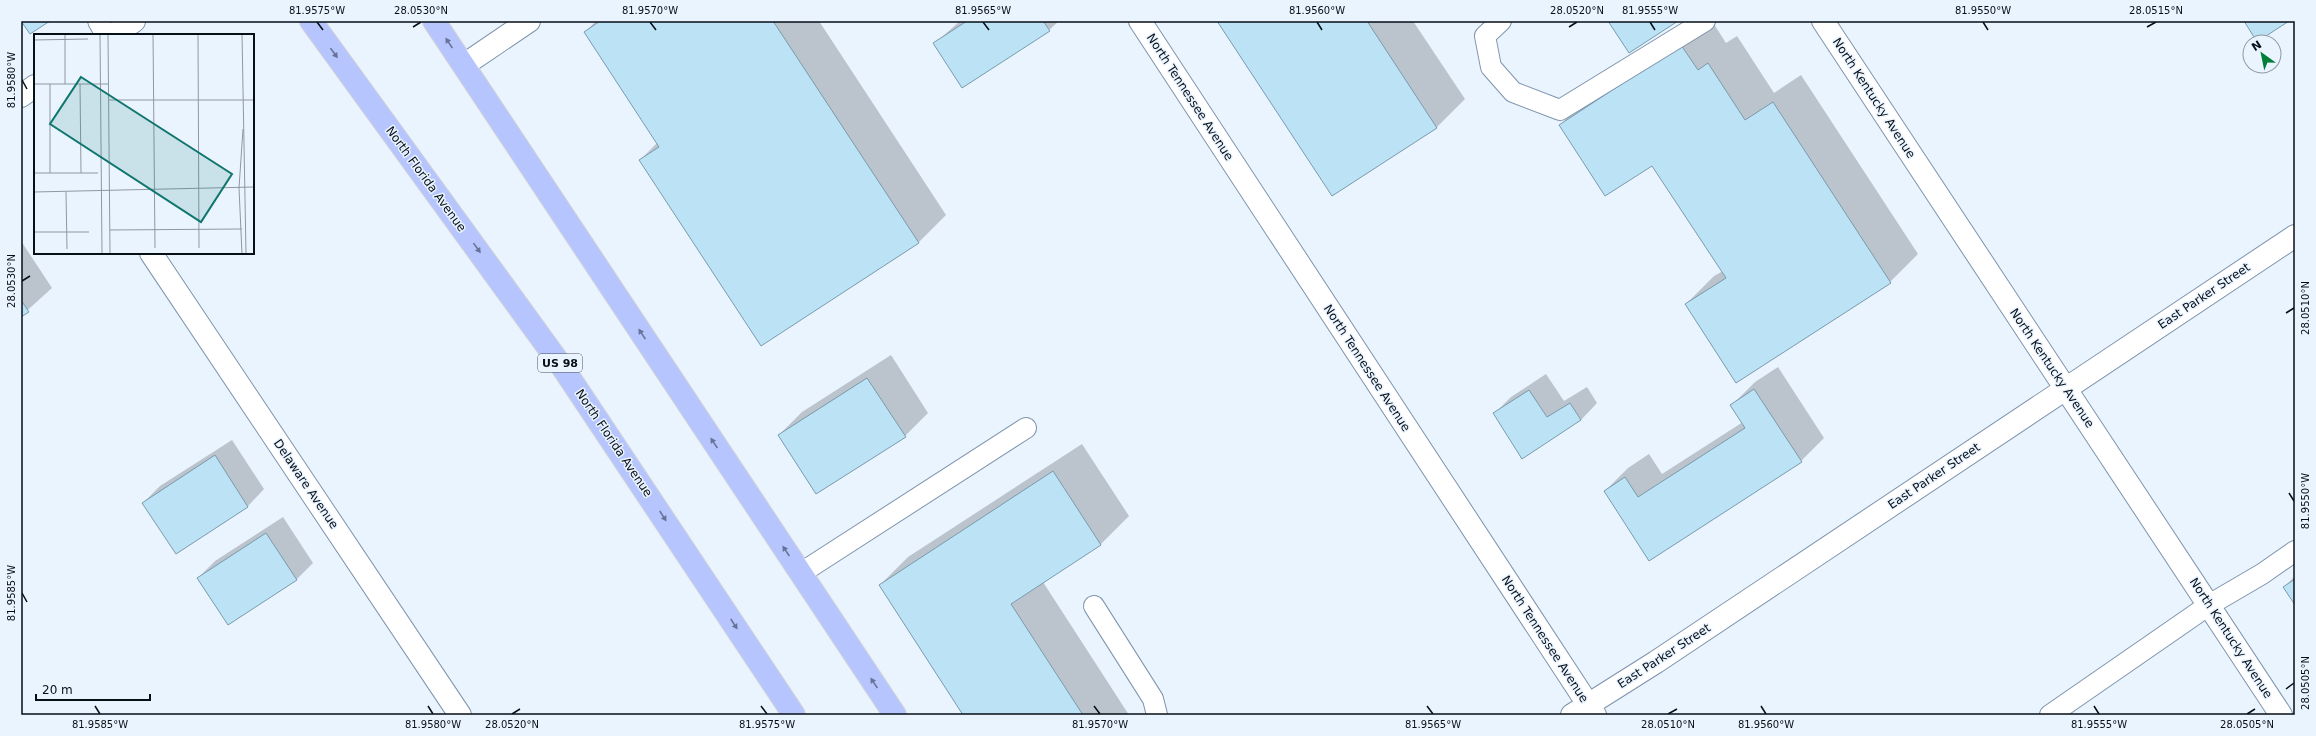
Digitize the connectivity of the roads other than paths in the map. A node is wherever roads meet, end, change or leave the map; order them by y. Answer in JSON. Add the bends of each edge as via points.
{"nodes":[{"id":1,"x":98,"y":21,"type":"edge"},
{"id":2,"x":134,"y":21,"type":"edge"},
{"id":3,"x":311,"y":21,"type":"edge"},
{"id":4,"x":434,"y":21,"type":"edge"},
{"id":5,"x":529,"y":21,"type":"edge"},
{"id":6,"x":1140,"y":21,"type":"edge"},
{"id":7,"x":1501,"y":21,"type":"edge"},
{"id":8,"x":1705,"y":21,"type":"edge"},
{"id":9,"x":1823,"y":21,"type":"edge"},
{"id":10,"x":105,"y":34,"type":"edge"},
{"id":11,"x":114,"y":34,"type":"edge"},
{"id":12,"x":464,"y":65,"type":"junction"},
{"id":13,"x":34,"y":87,"type":"edge"},
{"id":14,"x":21,"y":96,"type":"edge"},
{"id":15,"x":2295,"y":236,"type":"edge"},
{"id":16,"x":152,"y":254,"type":"edge"},
{"id":17,"x":2066,"y":388,"type":"junction"},
{"id":18,"x":1026,"y":428,"type":"dead end"},
{"id":19,"x":2295,"y":551,"type":"edge"},
{"id":20,"x":801,"y":573,"type":"junction"},
{"id":21,"x":2209,"y":604,"type":"junction"},
{"id":22,"x":1094,"y":606,"type":"dead end"},
{"id":23,"x":1585,"y":712,"type":"edge"},
{"id":24,"x":460,"y":715,"type":"edge"},
{"id":25,"x":794,"y":715,"type":"edge"},
{"id":26,"x":895,"y":715,"type":"edge"},
{"id":27,"x":1157,"y":715,"type":"edge"},
{"id":28,"x":2050,"y":715,"type":"edge"},
{"id":29,"x":2281,"y":715,"type":"edge"}],
"edges":[{"from":1,"to":10,"type":"lane"},
{"from":2,"to":11,"type":"street"},
{"from":3,"to":25,"type":"main road","name":"North Florida Avenue","number":"US 98","one_way":true,"via":[[563,368]]},
{"from":12,"to":4,"type":"main road","one_way":true},
{"from":5,"to":12,"type":"street"},
{"from":6,"to":23,"type":"street","name":"North Tennessee Avenue"},
{"from":7,"to":8,"type":"lane","via":[[1485,36],[1491,67],[1513,92],[1560,110]]},
{"from":9,"to":17,"type":"street","name":"North Kentucky Avenue"},
{"from":20,"to":12,"type":"main road","one_way":true},
{"from":13,"to":14,"type":"street"},
{"from":15,"to":17,"type":"street","name":"East Parker Street"},
{"from":16,"to":24,"type":"street","name":"Delaware Avenue"},
{"from":17,"to":21,"type":"street","name":"North Kentucky Avenue"},
{"from":17,"to":23,"type":"street","name":"East Parker Street","via":[[1669,653]]},
{"from":18,"to":20,"type":"lane"},
{"from":19,"to":21,"type":"lane","via":[[2262,574]]},
{"from":26,"to":20,"type":"main road","one_way":true},
{"from":21,"to":28,"type":"lane"},
{"from":21,"to":29,"type":"street","name":"North Kentucky Avenue"},
{"from":22,"to":27,"type":"lane","via":[[1153,699]]}]}
